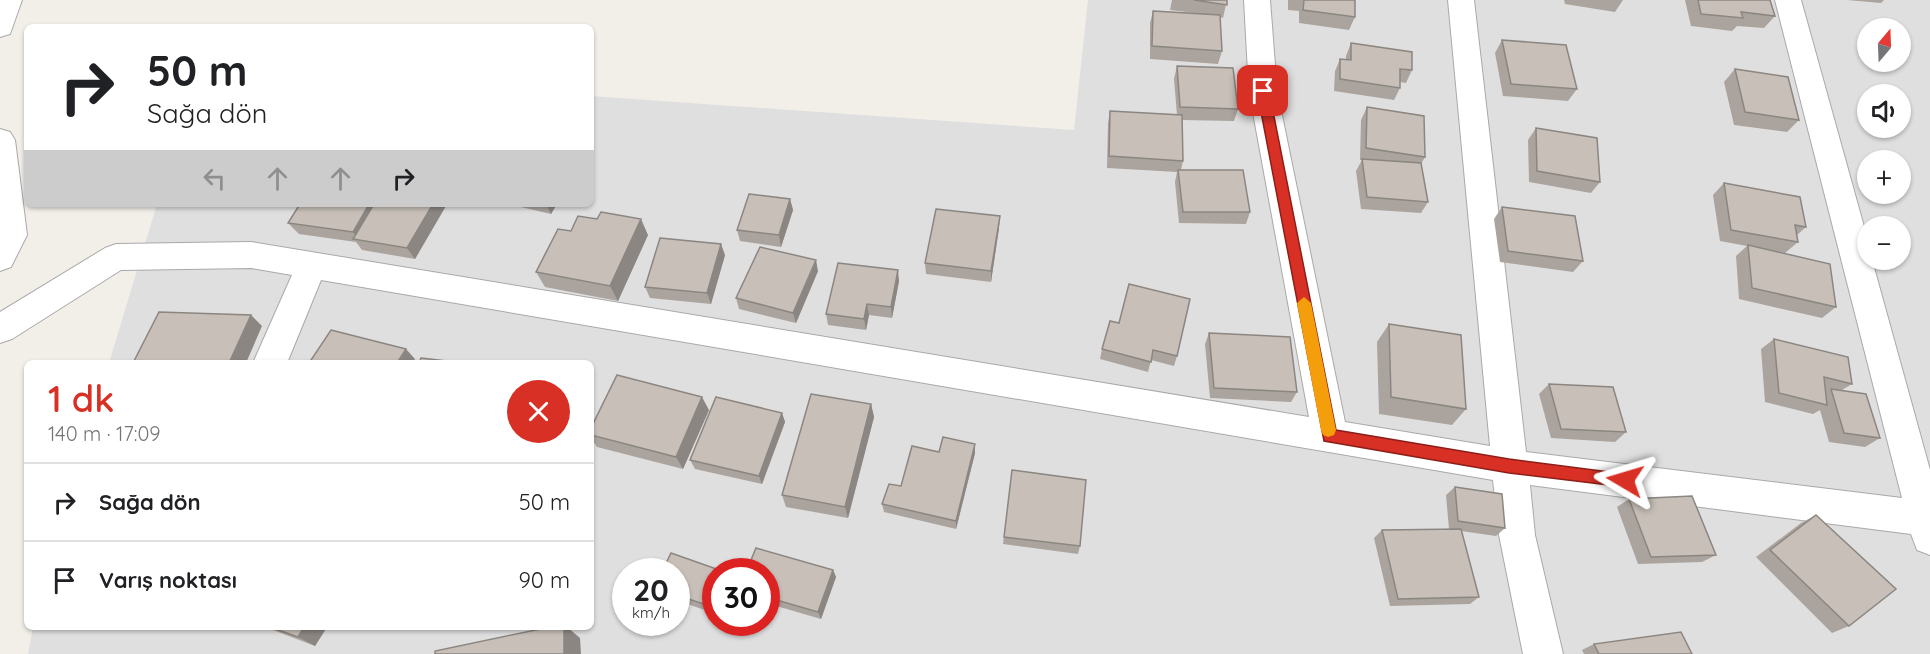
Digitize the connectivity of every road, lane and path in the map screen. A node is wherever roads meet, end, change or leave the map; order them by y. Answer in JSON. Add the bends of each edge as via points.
{"nodes":[{"id":1,"x":9,"y":0,"type":"edge"},
{"id":2,"x":1257,"y":0,"type":"edge"},
{"id":3,"x":1461,"y":0,"type":"edge"},
{"id":4,"x":1788,"y":0,"type":"edge"},
{"id":5,"x":0,"y":27,"type":"edge"},
{"id":6,"x":0,"y":140,"type":"edge"},
{"id":7,"x":0,"y":258,"type":"edge"},
{"id":8,"x":311,"y":267,"type":"junction"},
{"id":9,"x":0,"y":329,"type":"edge"},
{"id":10,"x":271,"y":360,"type":"edge"},
{"id":11,"x":1330,"y":436,"type":"junction"},
{"id":12,"x":1509,"y":466,"type":"junction"},
{"id":13,"x":1928,"y":525,"type":"edge"},
{"id":14,"x":1543,"y":654,"type":"edge"}],
"edges":[{"from":1,"to":5,"type":"street"},
{"from":2,"to":11,"type":"street","via":[[1263,91]]},
{"from":3,"to":12,"type":"street"},
{"from":4,"to":13,"type":"street"},
{"from":6,"to":7,"type":"street","via":[[10,235]]},
{"from":8,"to":9,"type":"street","via":[[251,255],[116,257]]},
{"from":8,"to":10,"type":"street"},
{"from":8,"to":11,"type":"street"},
{"from":11,"to":12,"type":"street"},
{"from":12,"to":13,"type":"street"},
{"from":12,"to":14,"type":"street","via":[[1517,535]]}]}
